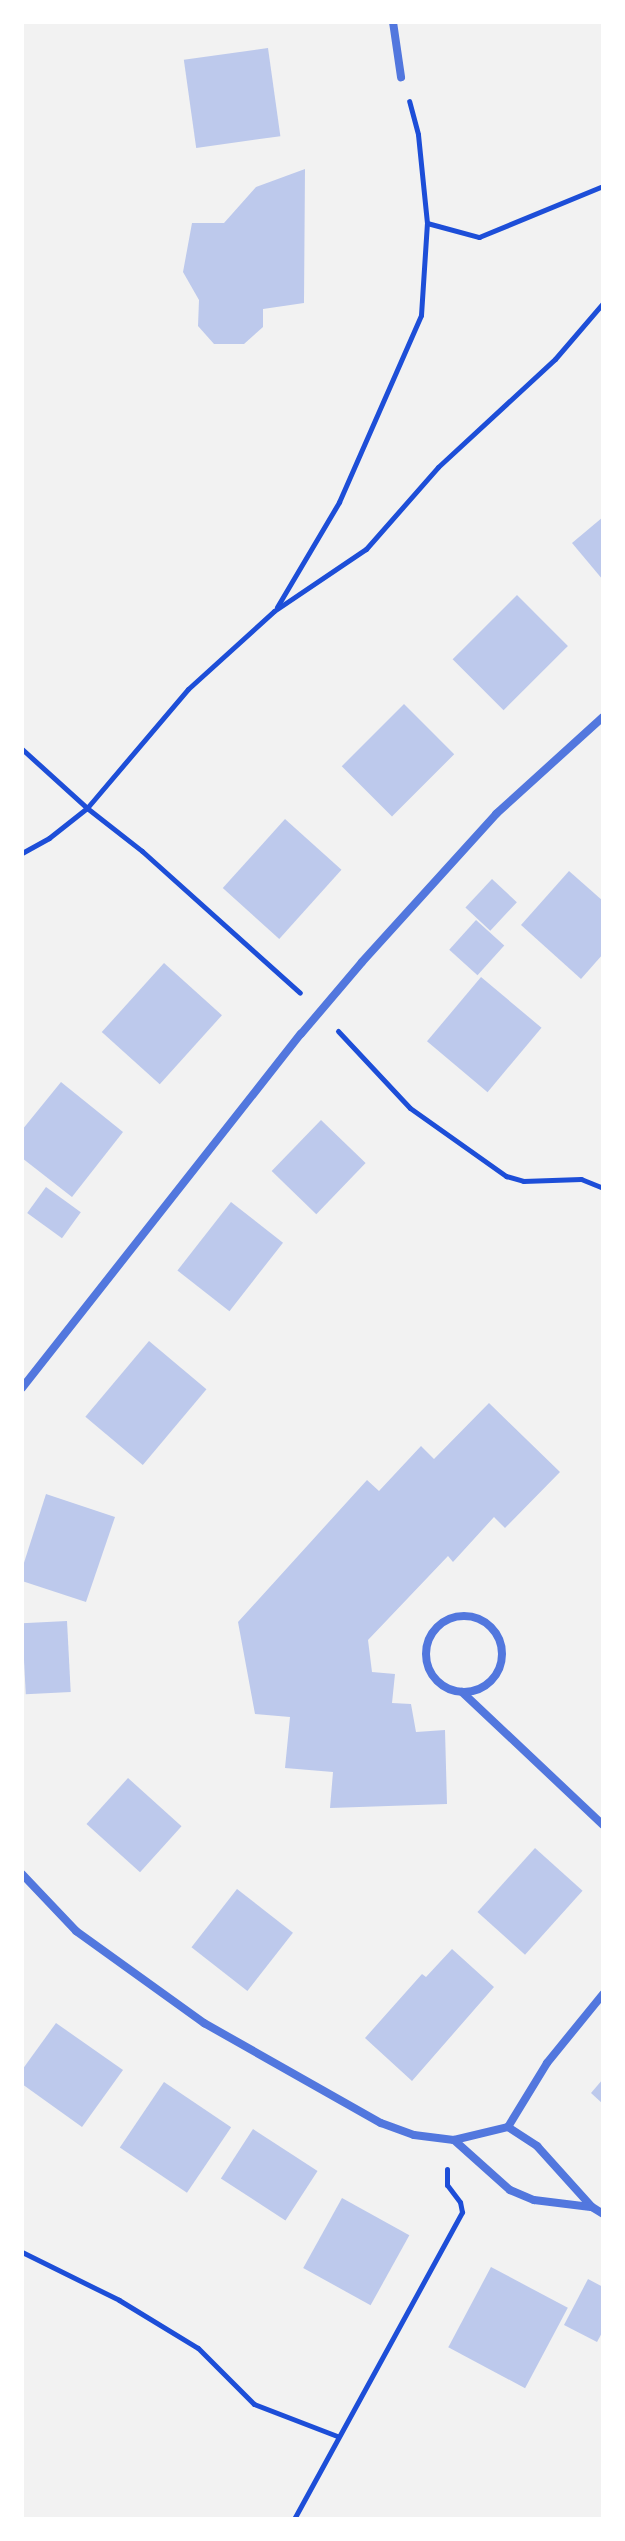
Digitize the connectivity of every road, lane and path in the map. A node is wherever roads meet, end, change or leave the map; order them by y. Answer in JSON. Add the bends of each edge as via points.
{"nodes":[{"id":1,"x":393,"y":22,"type":"edge"},
{"id":2,"x":401,"y":77,"type":"joint"},
{"id":3,"x":603,"y":186,"type":"edge"},
{"id":4,"x":427,"y":223,"type":"junction"},
{"id":5,"x":603,"y":303,"type":"edge"},
{"id":6,"x":274,"y":611,"type":"junction"},
{"id":7,"x":603,"y":717,"type":"edge"},
{"id":8,"x":22,"y":853,"type":"edge"},
{"id":9,"x":22,"y":1388,"type":"edge"},
{"id":10,"x":462,"y":1692,"type":"junction"},
{"id":11,"x":603,"y":1825,"type":"edge"},
{"id":12,"x":22,"y":1874,"type":"edge"},
{"id":13,"x":603,"y":1994,"type":"edge"},
{"id":14,"x":508,"y":2127,"type":"junction"},
{"id":15,"x":454,"y":2140,"type":"junction"},
{"id":16,"x":592,"y":2207,"type":"junction"},
{"id":17,"x":603,"y":2214,"type":"edge"},
{"id":18,"x":22,"y":2252,"type":"edge"},
{"id":19,"x":337,"y":2436,"type":"junction"},
{"id":20,"x":294,"y":2519,"type":"edge"}],
"edges":[{"from":1,"to":2,"type":"street"},
{"from":2,"to":4,"type":"path","via":[[416,124]]},
{"from":3,"to":4,"type":"path","via":[[479,237]]},
{"from":4,"to":6,"type":"path","via":[[421,315],[339,502]]},
{"from":5,"to":6,"type":"path","via":[[555,359],[438,467],[366,549]]},
{"from":6,"to":8,"type":"path","via":[[188,689],[87,808]]},
{"from":7,"to":9,"type":"street","via":[[496,814],[362,962]]},
{"from":10,"to":10,"type":"street","via":[[493,1679],[502,1658],[496,1633],[463,1616],[439,1625],[426,1647],[426,1660],[438,1682]]},
{"from":10,"to":11,"type":"street"},
{"from":12,"to":15,"type":"street","via":[[76,1931],[204,2023],[381,2123],[414,2135]]},
{"from":13,"to":14,"type":"street","via":[[547,2063]]},
{"from":14,"to":15,"type":"street"},
{"from":14,"to":16,"type":"street","via":[[537,2146]]},
{"from":15,"to":16,"type":"street","via":[[510,2190],[534,2200]]},
{"from":15,"to":19,"type":"path","via":[[445,2178],[462,2212],[354,2414]]},
{"from":16,"to":17,"type":"street"},
{"from":18,"to":19,"type":"path","via":[[119,2300],[198,2348],[254,2404]]},
{"from":19,"to":20,"type":"path"}]}
